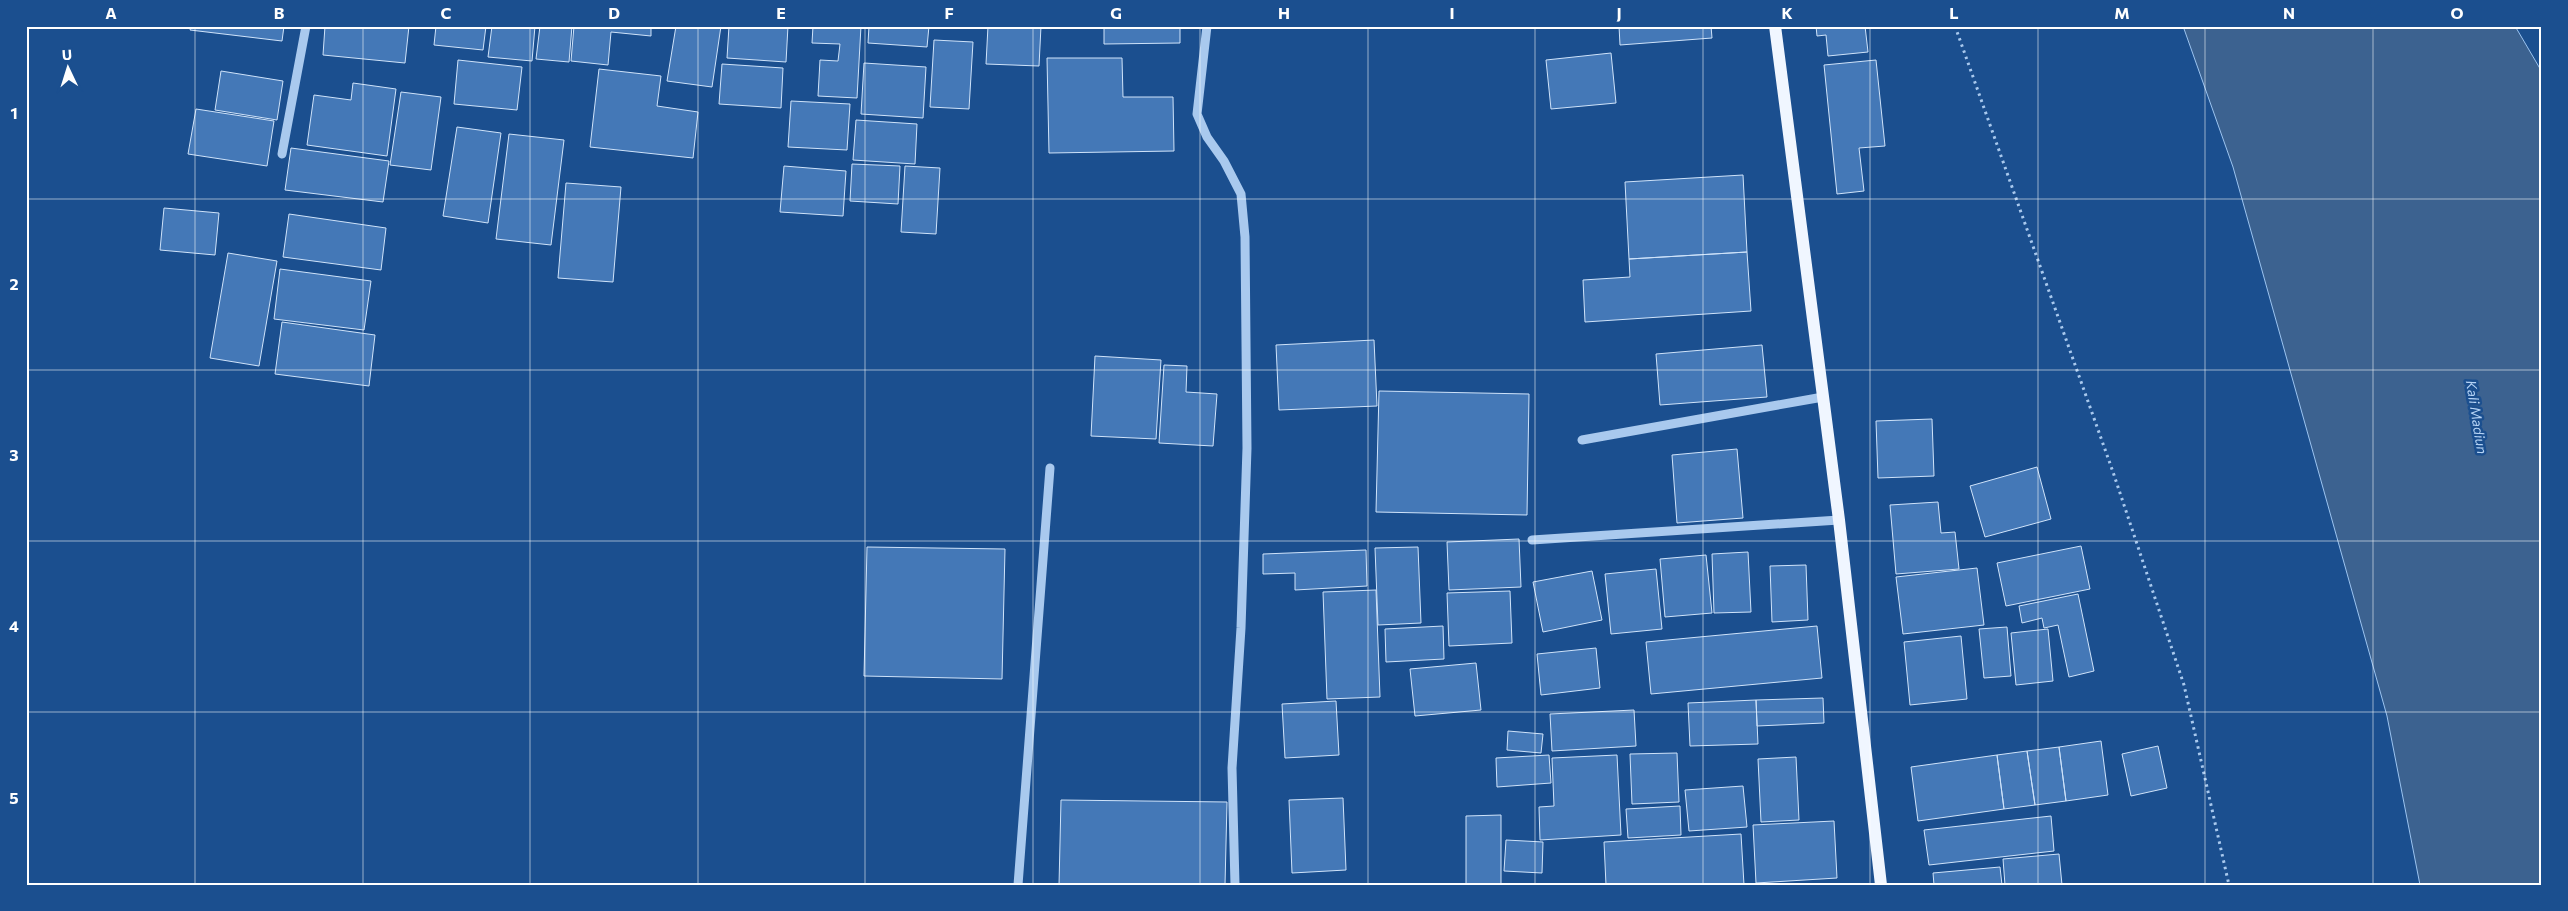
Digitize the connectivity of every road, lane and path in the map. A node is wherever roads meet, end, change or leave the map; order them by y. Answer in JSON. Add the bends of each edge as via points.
{"nodes":[{"id":1,"x":306,"y":26,"type":"edge"},
{"id":2,"x":1207,"y":26,"type":"edge"},
{"id":3,"x":1776,"y":26,"type":"edge"},
{"id":4,"x":1955,"y":26,"type":"edge"},
{"id":5,"x":282,"y":154,"type":"dead end"},
{"id":6,"x":1823,"y":397,"type":"junction"},
{"id":7,"x":1582,"y":440,"type":"dead end"},
{"id":8,"x":1050,"y":468,"type":"dead end"},
{"id":9,"x":1839,"y":520,"type":"junction"},
{"id":10,"x":1532,"y":540,"type":"dead end"},
{"id":11,"x":1018,"y":885,"type":"edge"},
{"id":12,"x":1235,"y":885,"type":"edge"},
{"id":13,"x":1880,"y":885,"type":"edge"},
{"id":14,"x":2229,"y":885,"type":"edge"}],
"edges":[{"from":1,"to":5,"type":"street"},
{"from":2,"to":12,"type":"street","via":[[1197,114],[1206,137],[1224,161],[1241,194],[1245,237],[1247,448],[1232,768]]},
{"from":3,"to":6,"type":"main road"},
{"from":4,"to":14,"type":"path","via":[[2114,472],[2184,685]]},
{"from":6,"to":7,"type":"street"},
{"from":6,"to":9,"type":"main road"},
{"from":8,"to":11,"type":"street"},
{"from":9,"to":10,"type":"street"},
{"from":9,"to":13,"type":"main road"}]}
